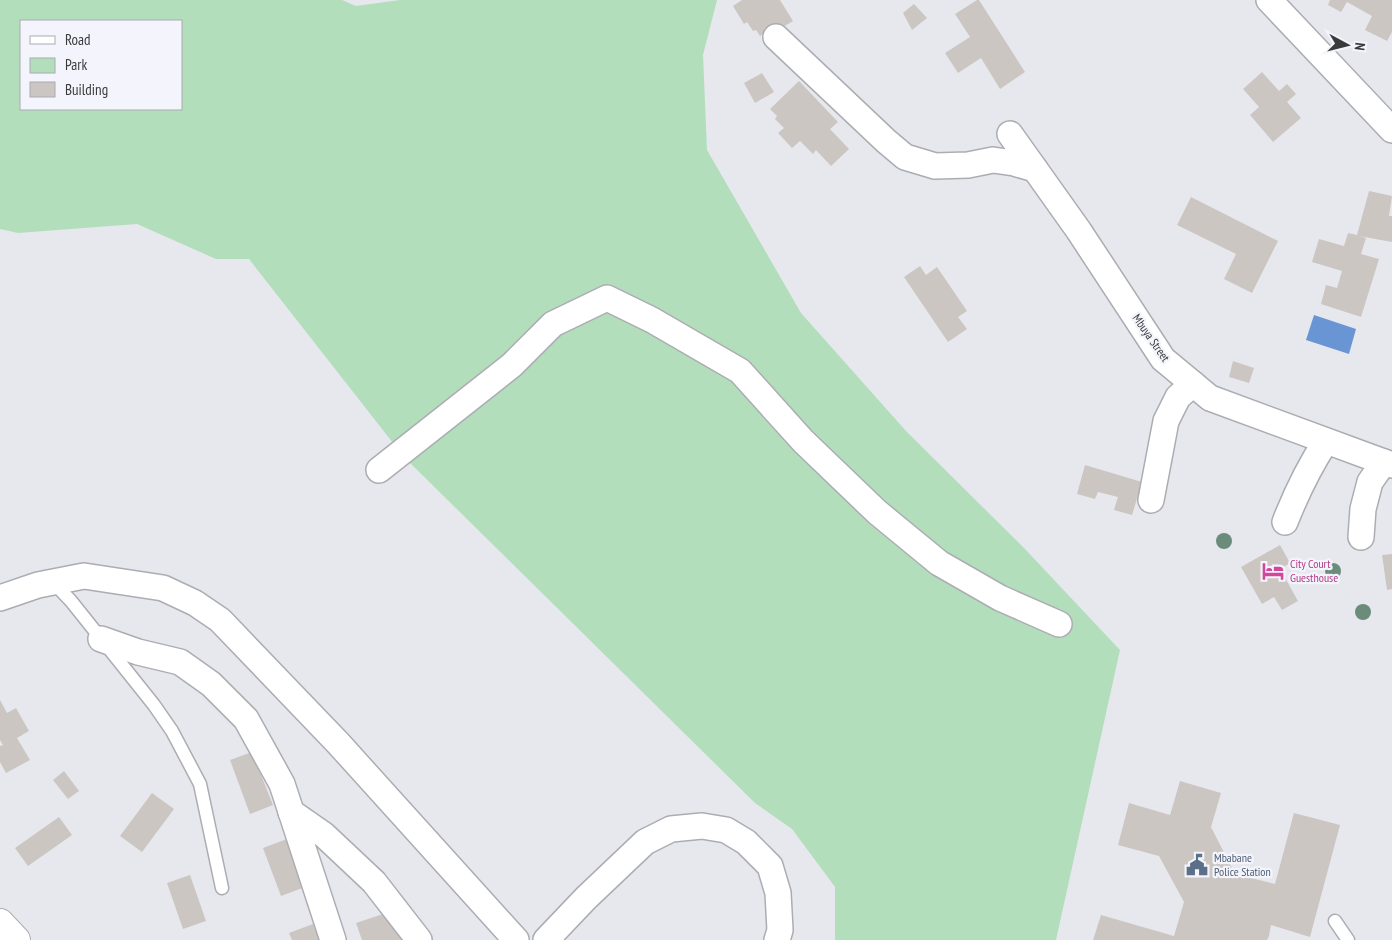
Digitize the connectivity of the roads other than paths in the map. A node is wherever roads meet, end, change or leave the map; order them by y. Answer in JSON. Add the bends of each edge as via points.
{"nodes":[{"id":1,"x":1269,"y":0,"type":"edge"},
{"id":2,"x":776,"y":37,"type":"dead end"},
{"id":3,"x":1392,"y":130,"type":"edge"},
{"id":4,"x":1010,"y":134,"type":"dead end"},
{"id":5,"x":1035,"y":169,"type":"junction"},
{"id":6,"x":1193,"y":384,"type":"junction"},
{"id":7,"x":1326,"y":441,"type":"junction"},
{"id":8,"x":1388,"y":464,"type":"edge"},
{"id":9,"x":379,"y":470,"type":"dead end"},
{"id":10,"x":1151,"y":500,"type":"dead end"},
{"id":11,"x":1286,"y":522,"type":"dead end"},
{"id":12,"x":1361,"y":537,"type":"dead end"},
{"id":13,"x":53,"y":582,"type":"junction"},
{"id":14,"x":0,"y":598,"type":"edge"},
{"id":15,"x":1060,"y":624,"type":"dead end"},
{"id":16,"x":101,"y":640,"type":"junction"},
{"id":17,"x":291,"y":812,"type":"junction"},
{"id":18,"x":222,"y":888,"type":"dead end"},
{"id":19,"x":1335,"y":921,"type":"dead end"},
{"id":20,"x":0,"y":923,"type":"edge"},
{"id":21,"x":16,"y":940,"type":"edge"},
{"id":22,"x":333,"y":940,"type":"edge"},
{"id":23,"x":419,"y":940,"type":"edge"},
{"id":24,"x":516,"y":940,"type":"edge"},
{"id":25,"x":546,"y":940,"type":"edge"},
{"id":26,"x":777,"y":940,"type":"edge"},
{"id":27,"x":1348,"y":940,"type":"edge"}],
"edges":[{"from":1,"to":3,"type":"street"},
{"from":2,"to":5,"type":"street","via":[[905,157],[935,166],[993,160]]},
{"from":4,"to":5,"type":"street","name":"Mbuya Street"},
{"from":5,"to":6,"type":"street","name":"Mbuya Street","via":[[1080,231],[1163,359]]},
{"from":6,"to":7,"type":"street","name":"Mbuya Street","via":[[1210,398]]},
{"from":6,"to":10,"type":"street","via":[[1178,397],[1166,421]]},
{"from":7,"to":8,"type":"street","name":"Mbuya Street"},
{"from":7,"to":11,"type":"street","via":[[1313,461]]},
{"from":8,"to":12,"type":"street","via":[[1370,482],[1363,509]]},
{"from":9,"to":15,"type":"street","via":[[512,365],[553,324],[607,298],[740,371],[817,454],[877,512],[939,563],[1000,598]]},
{"from":13,"to":14,"type":"street"},
{"from":13,"to":16,"type":"lane"},
{"from":13,"to":24,"type":"street","via":[[84,576],[163,588],[195,603],[220,620],[347,752]]},
{"from":16,"to":17,"type":"street","via":[[180,662],[212,684],[246,719],[282,784]]},
{"from":16,"to":18,"type":"lane","via":[[172,731],[200,784]]},
{"from":17,"to":22,"type":"street"},
{"from":17,"to":23,"type":"street","via":[[324,836],[374,882]]},
{"from":19,"to":27,"type":"lane"},
{"from":20,"to":21,"type":"main road"},
{"from":25,"to":26,"type":"street","via":[[645,842],[671,829],[702,826],[726,830],[746,842],[770,866],[778,893],[780,930]]}]}
